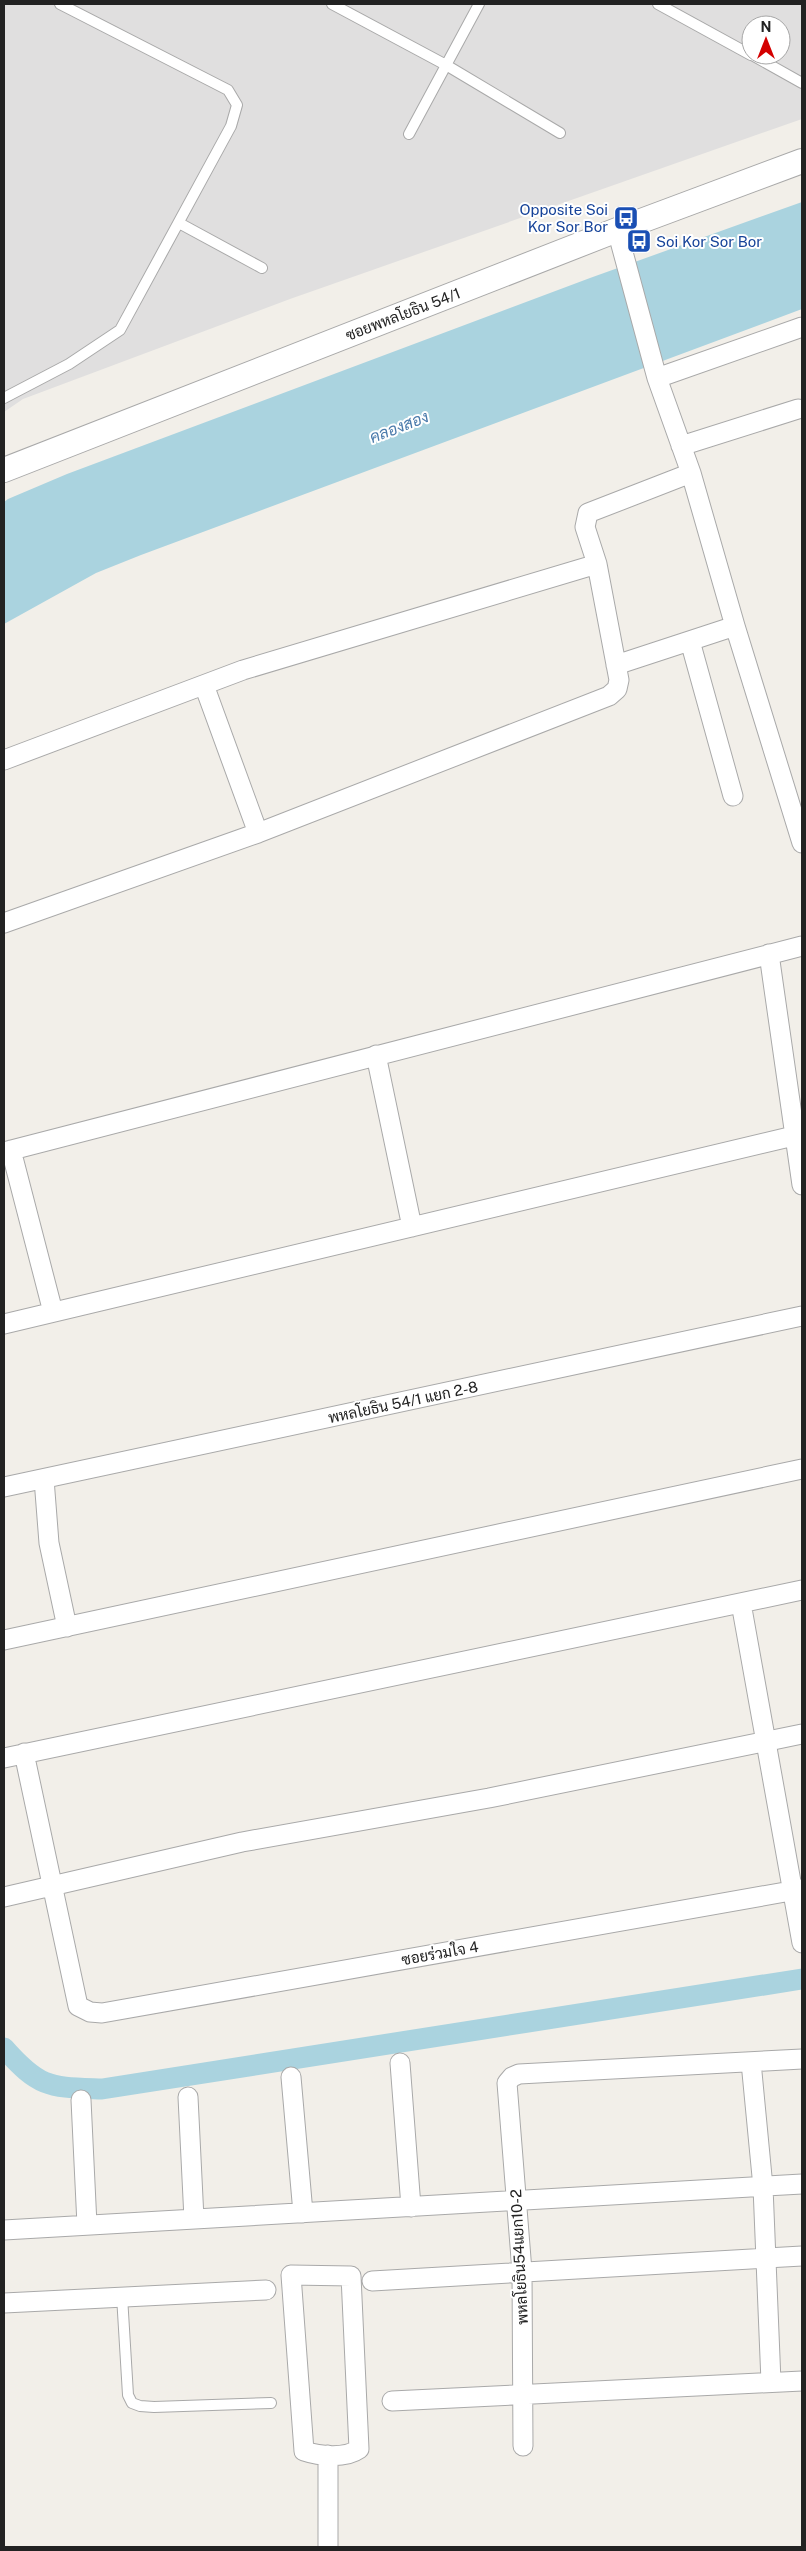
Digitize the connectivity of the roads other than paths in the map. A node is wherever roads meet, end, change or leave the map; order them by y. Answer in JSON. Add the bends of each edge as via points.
{"nodes":[{"id":1,"x":60,"y":4,"type":"edge"},
{"id":2,"x":332,"y":4,"type":"edge"},
{"id":3,"x":479,"y":4,"type":"edge"},
{"id":4,"x":658,"y":4,"type":"edge"},
{"id":5,"x":741,"y":50,"type":"edge"},
{"id":6,"x":446,"y":65,"type":"junction"},
{"id":7,"x":770,"y":65,"type":"edge"},
{"id":8,"x":802,"y":82,"type":"edge"},
{"id":9,"x":560,"y":132,"type":"dead end"},
{"id":10,"x":409,"y":134,"type":"dead end"},
{"id":11,"x":802,"y":161,"type":"edge"},
{"id":12,"x":179,"y":223,"type":"junction"},
{"id":13,"x":617,"y":230,"type":"junction"},
{"id":14,"x":262,"y":268,"type":"dead end"},
{"id":15,"x":802,"y":327,"type":"edge"},
{"id":16,"x":657,"y":378,"type":"junction"},
{"id":17,"x":4,"y":398,"type":"edge"},
{"id":18,"x":798,"y":409,"type":"dead end"},
{"id":19,"x":681,"y":446,"type":"junction"},
{"id":20,"x":4,"y":470,"type":"edge"},
{"id":21,"x":691,"y":473,"type":"junction"},
{"id":22,"x":597,"y":564,"type":"junction"},
{"id":23,"x":735,"y":626,"type":"junction"},
{"id":24,"x":690,"y":641,"type":"junction"},
{"id":25,"x":616,"y":664,"type":"junction"},
{"id":26,"x":204,"y":685,"type":"junction"},
{"id":27,"x":4,"y":760,"type":"edge"},
{"id":28,"x":734,"y":796,"type":"dead end"},
{"id":29,"x":258,"y":833,"type":"junction"},
{"id":30,"x":802,"y":843,"type":"edge"},
{"id":31,"x":4,"y":923,"type":"edge"},
{"id":32,"x":802,"y":946,"type":"edge"},
{"id":33,"x":769,"y":954,"type":"junction"},
{"id":34,"x":376,"y":1056,"type":"junction"},
{"id":35,"x":799,"y":1134,"type":"edge"},
{"id":36,"x":8,"y":1151,"type":"edge"},
{"id":37,"x":802,"y":1185,"type":"edge"},
{"id":38,"x":412,"y":1227,"type":"junction"},
{"id":39,"x":53,"y":1312,"type":"junction"},
{"id":40,"x":802,"y":1316,"type":"edge"},
{"id":41,"x":4,"y":1324,"type":"edge"},
{"id":42,"x":802,"y":1469,"type":"edge"},
{"id":43,"x":44,"y":1479,"type":"junction"},
{"id":44,"x":4,"y":1487,"type":"edge"},
{"id":45,"x":802,"y":1590,"type":"edge"},
{"id":46,"x":741,"y":1603,"type":"junction"},
{"id":47,"x":67,"y":1627,"type":"junction"},
{"id":48,"x":4,"y":1640,"type":"edge"},
{"id":49,"x":802,"y":1734,"type":"edge"},
{"id":50,"x":766,"y":1742,"type":"junction"},
{"id":51,"x":24,"y":1753,"type":"junction"},
{"id":52,"x":4,"y":1758,"type":"edge"},
{"id":53,"x":53,"y":1885,"type":"junction"},
{"id":54,"x":797,"y":1890,"type":"edge"},
{"id":55,"x":4,"y":1896,"type":"edge"},
{"id":56,"x":802,"y":1943,"type":"edge"},
{"id":57,"x":802,"y":2059,"type":"edge"},
{"id":58,"x":751,"y":2062,"type":"junction"},
{"id":59,"x":400,"y":2063,"type":"dead end"},
{"id":60,"x":291,"y":2077,"type":"dead end"},
{"id":61,"x":188,"y":2097,"type":"dead end"},
{"id":62,"x":81,"y":2100,"type":"dead end"},
{"id":63,"x":802,"y":2184,"type":"edge"},
{"id":64,"x":763,"y":2187,"type":"junction"},
{"id":65,"x":517,"y":2201,"type":"junction"},
{"id":66,"x":411,"y":2207,"type":"junction"},
{"id":67,"x":303,"y":2213,"type":"junction"},
{"id":68,"x":194,"y":2219,"type":"junction"},
{"id":69,"x":87,"y":2225,"type":"junction"},
{"id":70,"x":4,"y":2230,"type":"edge"},
{"id":71,"x":802,"y":2256,"type":"edge"},
{"id":72,"x":765,"y":2258,"type":"junction"},
{"id":73,"x":522,"y":2271,"type":"junction"},
{"id":74,"x":372,"y":2281,"type":"dead end"},
{"id":75,"x":266,"y":2290,"type":"dead end"},
{"id":76,"x":122,"y":2296,"type":"junction"},
{"id":77,"x":4,"y":2303,"type":"edge"},
{"id":78,"x":802,"y":2381,"type":"edge"},
{"id":79,"x":771,"y":2382,"type":"junction"},
{"id":80,"x":523,"y":2393,"type":"junction"},
{"id":81,"x":392,"y":2401,"type":"dead end"},
{"id":82,"x":271,"y":2403,"type":"dead end"},
{"id":83,"x":524,"y":2446,"type":"dead end"},
{"id":84,"x":328,"y":2455,"type":"junction"},
{"id":85,"x":328,"y":2547,"type":"edge"}],
"edges":[{"from":1,"to":12,"type":"lane","via":[[228,90],[237,105],[231,126]]},
{"from":2,"to":6,"type":"lane"},
{"from":3,"to":6,"type":"lane"},
{"from":4,"to":5,"type":"lane"},
{"from":6,"to":9,"type":"lane"},
{"from":6,"to":10,"type":"lane"},
{"from":7,"to":8,"type":"lane"},
{"from":11,"to":13,"type":"street","name":"ซอยพหลโยธิน 54/1"},
{"from":12,"to":14,"type":"lane"},
{"from":12,"to":17,"type":"lane","via":[[120,330],[69,364]]},
{"from":13,"to":16,"type":"street"},
{"from":13,"to":20,"type":"street","name":"ซอยพหลโยธิน 54/1"},
{"from":15,"to":16,"type":"street"},
{"from":16,"to":19,"type":"street"},
{"from":18,"to":19,"type":"street"},
{"from":19,"to":21,"type":"street"},
{"from":21,"to":22,"type":"street","via":[[588,513],[585,527]]},
{"from":21,"to":23,"type":"street"},
{"from":22,"to":25,"type":"street"},
{"from":22,"to":26,"type":"street","via":[[243,670]]},
{"from":23,"to":24,"type":"street"},
{"from":23,"to":30,"type":"street"},
{"from":24,"to":25,"type":"street"},
{"from":24,"to":28,"type":"street"},
{"from":25,"to":29,"type":"street","via":[[617,689],[597,702]]},
{"from":26,"to":27,"type":"street"},
{"from":26,"to":29,"type":"street"},
{"from":29,"to":31,"type":"street"},
{"from":32,"to":33,"type":"street"},
{"from":33,"to":34,"type":"street"},
{"from":33,"to":35,"type":"street"},
{"from":34,"to":36,"type":"street"},
{"from":34,"to":38,"type":"street"},
{"from":35,"to":37,"type":"street"},
{"from":35,"to":38,"type":"street"},
{"from":36,"to":39,"type":"street"},
{"from":38,"to":39,"type":"street"},
{"from":39,"to":41,"type":"street"},
{"from":40,"to":43,"type":"street","name":"พหลโยธิน 54/1 แยก 2-8"},
{"from":42,"to":47,"type":"street"},
{"from":43,"to":44,"type":"street","name":"พหลโยธิน 54/1 แยก 2-8"},
{"from":43,"to":47,"type":"street","via":[[48,1536]]},
{"from":45,"to":46,"type":"street"},
{"from":46,"to":50,"type":"street"},
{"from":46,"to":51,"type":"street"},
{"from":47,"to":48,"type":"street"},
{"from":49,"to":50,"type":"street"},
{"from":50,"to":53,"type":"street","via":[[489,1798],[242,1842]]},
{"from":50,"to":54,"type":"street"},
{"from":51,"to":52,"type":"street"},
{"from":51,"to":53,"type":"street"},
{"from":53,"to":54,"type":"street","name":"ซอยร่วมใจ 4","via":[[78,2006],[90,2012]]},
{"from":53,"to":55,"type":"street"},
{"from":54,"to":56,"type":"street"},
{"from":57,"to":58,"type":"street"},
{"from":58,"to":64,"type":"street"},
{"from":58,"to":65,"type":"street","name":"พหลโยธิน54แยก10-2","via":[[519,2074],[512,2077],[508,2083]]},
{"from":59,"to":66,"type":"street"},
{"from":60,"to":67,"type":"street"},
{"from":61,"to":68,"type":"street"},
{"from":62,"to":69,"type":"street"},
{"from":63,"to":64,"type":"street"},
{"from":64,"to":65,"type":"street"},
{"from":64,"to":72,"type":"street"},
{"from":65,"to":66,"type":"street"},
{"from":65,"to":73,"type":"street","name":"พหลโยธิน54แยก10-2"},
{"from":66,"to":67,"type":"street"},
{"from":67,"to":68,"type":"street"},
{"from":68,"to":69,"type":"street"},
{"from":69,"to":70,"type":"street"},
{"from":71,"to":72,"type":"street"},
{"from":72,"to":73,"type":"street"},
{"from":72,"to":79,"type":"street"},
{"from":73,"to":74,"type":"street"},
{"from":73,"to":80,"type":"street","name":"พหลโยธิน54แยก10-2"},
{"from":75,"to":76,"type":"street"},
{"from":76,"to":77,"type":"street"},
{"from":76,"to":82,"type":"lane","via":[[128,2395],[132,2403],[154,2407]]},
{"from":78,"to":79,"type":"street"},
{"from":79,"to":80,"type":"street"},
{"from":80,"to":81,"type":"street"},
{"from":80,"to":83,"type":"street","name":"พหลโยธิน54แยก10-2"},
{"from":84,"to":84,"type":"street","via":[[304,2451],[291,2275],[351,2276],[359,2449],[353,2454]]},
{"from":84,"to":85,"type":"street"}]}
